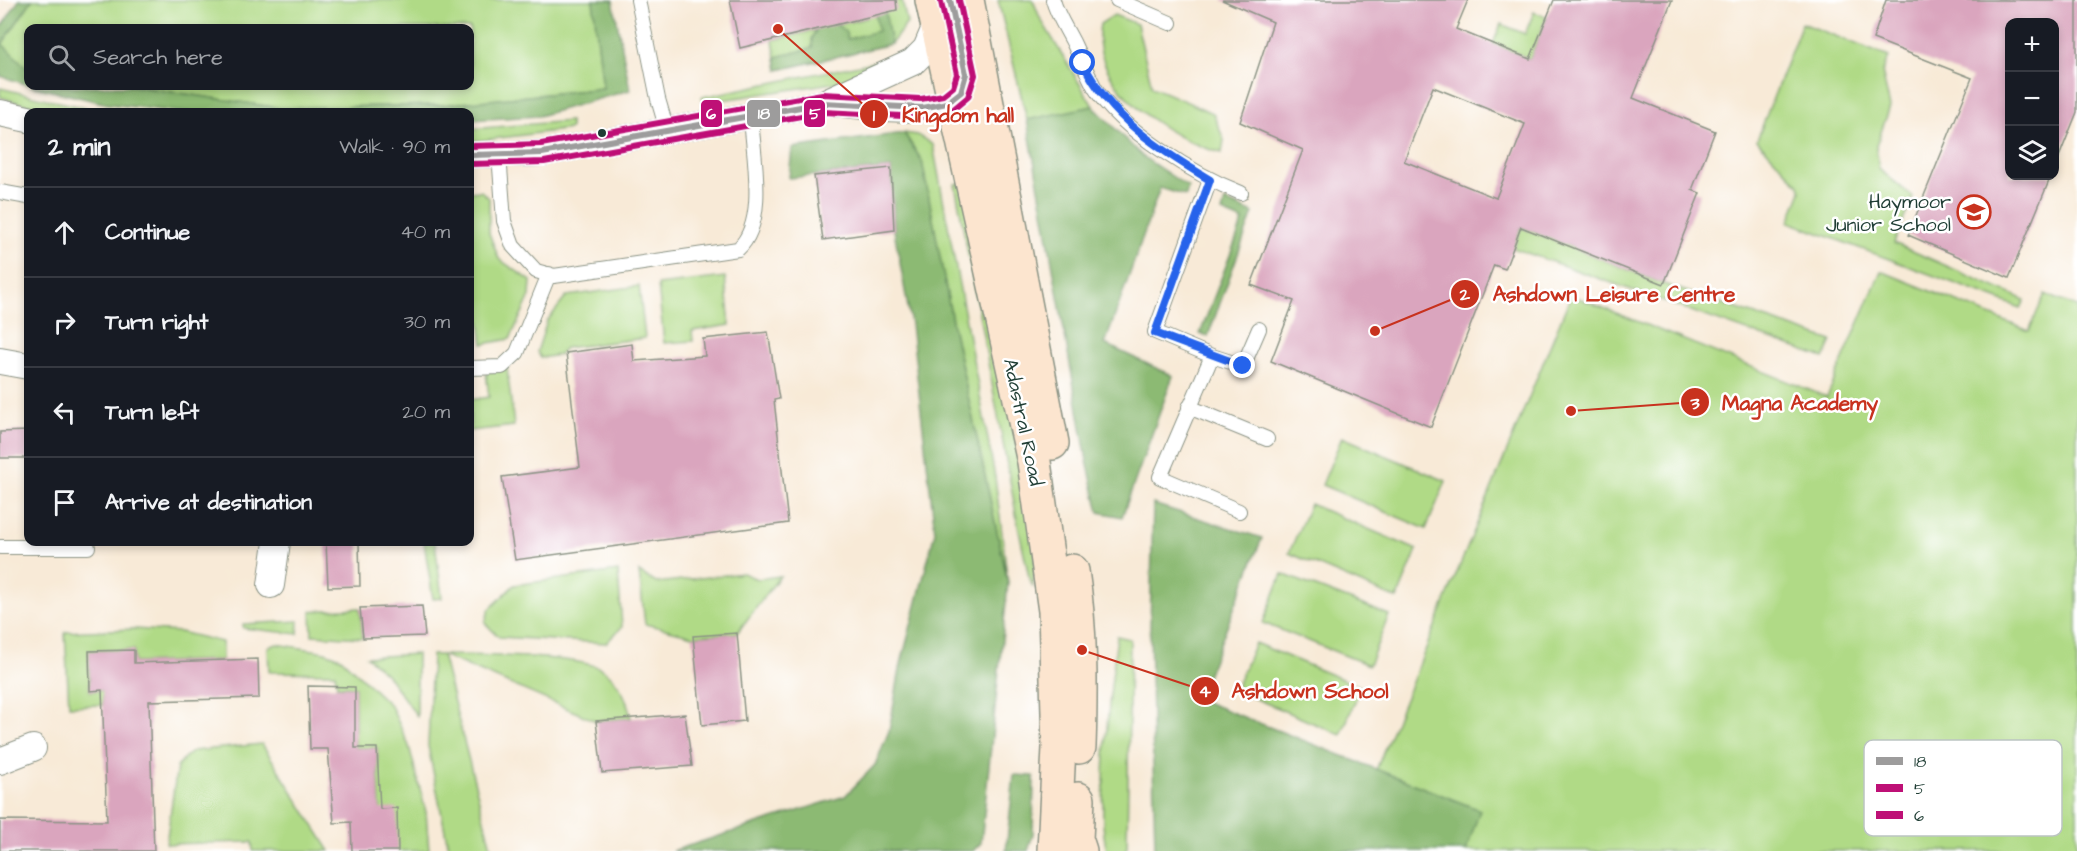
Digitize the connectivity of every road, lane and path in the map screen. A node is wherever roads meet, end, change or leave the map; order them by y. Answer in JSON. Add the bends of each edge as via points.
{"nodes":[{"id":1,"x":638,"y":0,"type":"edge"},
{"id":2,"x":967,"y":0,"type":"edge"},
{"id":3,"x":1068,"y":0,"type":"edge"},
{"id":4,"x":1117,"y":0,"type":"edge"},
{"id":5,"x":1054,"y":4,"type":"edge"},
{"id":6,"x":940,"y":8,"type":"edge"},
{"id":7,"x":1170,"y":23,"type":"dead end"},
{"id":8,"x":895,"y":72,"type":"junction"},
{"id":9,"x":951,"y":97,"type":"junction"},
{"id":10,"x":823,"y":103,"type":"junction"},
{"id":11,"x":989,"y":112,"type":"junction"},
{"id":12,"x":0,"y":113,"type":"edge"},
{"id":13,"x":751,"y":117,"type":"junction"},
{"id":14,"x":24,"y":118,"type":"edge"},
{"id":15,"x":667,"y":130,"type":"junction"},
{"id":16,"x":499,"y":154,"type":"junction"},
{"id":17,"x":474,"y":155,"type":"edge"},
{"id":18,"x":1210,"y":180,"type":"junction"},
{"id":19,"x":0,"y":192,"type":"edge"},
{"id":20,"x":1241,"y":193,"type":"dead end"},
{"id":21,"x":24,"y":196,"type":"edge"},
{"id":22,"x":549,"y":274,"type":"junction"},
{"id":23,"x":1259,"y":329,"type":"dead end"},
{"id":24,"x":1212,"y":356,"type":"junction"},
{"id":25,"x":0,"y":361,"type":"edge"},
{"id":26,"x":24,"y":365,"type":"edge"},
{"id":27,"x":474,"y":368,"type":"edge"},
{"id":28,"x":1190,"y":407,"type":"junction"},
{"id":29,"x":1267,"y":439,"type":"dead end"},
{"id":30,"x":1239,"y":511,"type":"dead end"},
{"id":31,"x":276,"y":546,"type":"edge"},
{"id":32,"x":0,"y":547,"type":"edge"},
{"id":33,"x":88,"y":547,"type":"dead end"},
{"id":34,"x":271,"y":585,"type":"dead end"},
{"id":35,"x":33,"y":748,"type":"dead end"},
{"id":36,"x":0,"y":761,"type":"edge"},
{"id":37,"x":1072,"y":848,"type":"edge"}],
"edges":[{"from":1,"to":15,"type":"lane"},
{"from":2,"to":11,"type":"street"},
{"from":3,"to":5,"type":"lane"},
{"from":4,"to":7,"type":"lane"},
{"from":5,"to":18,"type":"lane","via":[[1096,89],[1115,111],[1147,139]]},
{"from":6,"to":8,"type":"street","via":[[926,49]]},
{"from":6,"to":9,"type":"street","name":"Adastral Road","via":[[966,74]]},
{"from":8,"to":9,"type":"street"},
{"from":8,"to":10,"type":"street"},
{"from":9,"to":10,"type":"street"},
{"from":9,"to":11,"type":"street","via":[[978,88]]},
{"from":9,"to":37,"type":"street","name":"Adastral Road","via":[[1034,462],[1055,610],[1059,747]]},
{"from":10,"to":13,"type":"street"},
{"from":11,"to":37,"type":"street","via":[[1059,484],[1078,611],[1082,678]]},
{"from":12,"to":14,"type":"street"},
{"from":13,"to":15,"type":"street"},
{"from":13,"to":22,"type":"lane","via":[[756,202],[747,241],[738,249]]},
{"from":15,"to":16,"type":"street","via":[[542,153]]},
{"from":16,"to":17,"type":"street"},
{"from":16,"to":22,"type":"lane","via":[[504,221],[513,246],[536,271]]},
{"from":18,"to":20,"type":"lane"},
{"from":18,"to":24,"type":"lane","via":[[1155,333]]},
{"from":19,"to":21,"type":"lane"},
{"from":22,"to":27,"type":"lane","via":[[517,353],[502,367]]},
{"from":23,"to":24,"type":"lane","via":[[1243,366]]},
{"from":24,"to":28,"type":"lane"},
{"from":25,"to":26,"type":"street"},
{"from":28,"to":29,"type":"lane"},
{"from":28,"to":30,"type":"lane","via":[[1160,477]]},
{"from":31,"to":34,"type":"street"},
{"from":32,"to":33,"type":"lane"},
{"from":35,"to":36,"type":"street"}]}
